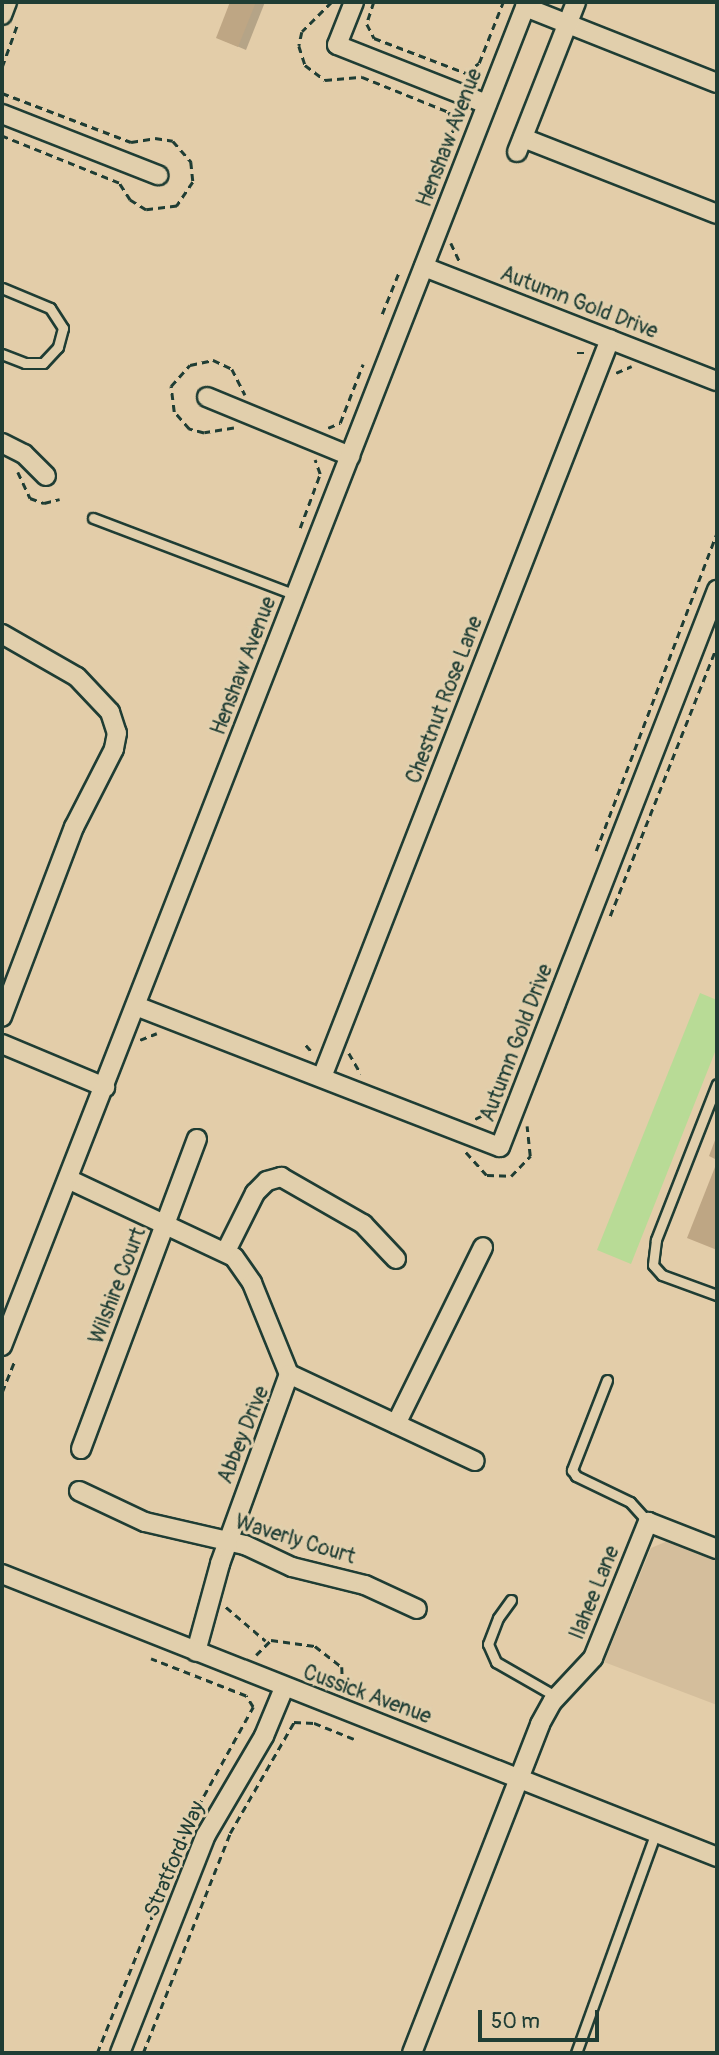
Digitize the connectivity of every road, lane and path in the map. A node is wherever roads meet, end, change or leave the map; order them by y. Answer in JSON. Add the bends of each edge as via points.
{"nodes":[{"id":1,"x":7,"y":2,"type":"edge"},
{"id":2,"x":332,"y":2,"type":"edge"},
{"id":3,"x":354,"y":2,"type":"edge"},
{"id":4,"x":374,"y":2,"type":"edge"},
{"id":5,"x":503,"y":2,"type":"edge"},
{"id":6,"x":576,"y":2,"type":"edge"},
{"id":7,"x":526,"y":4,"type":"edge"},
{"id":8,"x":9,"y":16,"type":"edge"},
{"id":9,"x":567,"y":24,"type":"junction"},
{"id":10,"x":2,"y":67,"type":"edge"},
{"id":11,"x":717,"y":83,"type":"edge"},
{"id":12,"x":487,"y":104,"type":"junction"},
{"id":13,"x":2,"y":114,"type":"edge"},
{"id":14,"x":158,"y":175,"type":"dead end"},
{"id":15,"x":435,"y":179,"type":"dead end"},
{"id":16,"x":717,"y":214,"type":"edge"},
{"id":17,"x":455,"y":231,"type":"dead end"},
{"id":18,"x":467,"y":266,"type":"dead end"},
{"id":19,"x":424,"y":267,"type":"junction"},
{"id":20,"x":399,"y":272,"type":"dead end"},
{"id":21,"x":2,"y":288,"type":"edge"},
{"id":22,"x":382,"y":314,"type":"dead end"},
{"id":23,"x":610,"y":339,"type":"junction"},
{"id":24,"x":572,"y":343,"type":"dead end"},
{"id":25,"x":2,"y":354,"type":"edge"},
{"id":26,"x":582,"y":364,"type":"dead end"},
{"id":27,"x":637,"y":367,"type":"dead end"},
{"id":28,"x":612,"y":377,"type":"dead end"},
{"id":29,"x":717,"y":381,"type":"edge"},
{"id":30,"x":207,"y":397,"type":"dead end"},
{"id":31,"x":2,"y":443,"type":"edge"},
{"id":32,"x":350,"y":456,"type":"junction"},
{"id":33,"x":13,"y":466,"type":"dead end"},
{"id":34,"x":46,"y":476,"type":"dead end"},
{"id":35,"x":60,"y":499,"type":"dead end"},
{"id":36,"x":93,"y":518,"type":"dead end"},
{"id":37,"x":717,"y":533,"type":"edge"},
{"id":38,"x":717,"y":590,"type":"edge"},
{"id":39,"x":296,"y":595,"type":"junction"},
{"id":40,"x":2,"y":634,"type":"edge"},
{"id":41,"x":717,"y":646,"type":"edge"},
{"id":42,"x":597,"y":854,"type":"dead end"},
{"id":43,"x":606,"y":919,"type":"dead end"},
{"id":44,"x":136,"y":1006,"type":"junction"},
{"id":45,"x":2,"y":1017,"type":"edge"},
{"id":46,"x":169,"y":1036,"type":"dead end"},
{"id":47,"x":317,"y":1041,"type":"dead end"},
{"id":48,"x":353,"y":1042,"type":"dead end"},
{"id":49,"x":2,"y":1044,"type":"edge"},
{"id":50,"x":294,"y":1048,"type":"dead end"},
{"id":51,"x":135,"y":1053,"type":"dead end"},
{"id":52,"x":322,"y":1077,"type":"junction"},
{"id":53,"x":372,"y":1079,"type":"dead end"},
{"id":54,"x":717,"y":1084,"type":"edge"},
{"id":55,"x":105,"y":1087,"type":"junction"},
{"id":56,"x":499,"y":1105,"type":"dead end"},
{"id":57,"x":530,"y":1116,"type":"dead end"},
{"id":58,"x":471,"y":1117,"type":"dead end"},
{"id":59,"x":197,"y":1139,"type":"dead end"},
{"id":60,"x":462,"y":1149,"type":"dead end"},
{"id":61,"x":68,"y":1179,"type":"junction"},
{"id":62,"x":166,"y":1225,"type":"junction"},
{"id":63,"x":483,"y":1247,"type":"dead end"},
{"id":64,"x":226,"y":1251,"type":"junction"},
{"id":65,"x":396,"y":1259,"type":"dead end"},
{"id":66,"x":717,"y":1295,"type":"edge"},
{"id":67,"x":10,"y":1349,"type":"edge"},
{"id":68,"x":289,"y":1374,"type":"junction"},
{"id":69,"x":607,"y":1380,"type":"dead end"},
{"id":70,"x":2,"y":1392,"type":"edge"},
{"id":71,"x":396,"y":1424,"type":"junction"},
{"id":72,"x":81,"y":1450,"type":"dead end"},
{"id":73,"x":475,"y":1461,"type":"dead end"},
{"id":74,"x":79,"y":1490,"type":"dead end"},
{"id":75,"x":648,"y":1522,"type":"junction"},
{"id":76,"x":227,"y":1542,"type":"junction"},
{"id":77,"x":717,"y":1549,"type":"edge"},
{"id":78,"x":2,"y":1574,"type":"edge"},
{"id":79,"x":511,"y":1600,"type":"dead end"},
{"id":80,"x":224,"y":1606,"type":"dead end"},
{"id":81,"x":417,"y":1609,"type":"dead end"},
{"id":82,"x":266,"y":1641,"type":"junction"},
{"id":83,"x":196,"y":1652,"type":"junction"},
{"id":84,"x":254,"y":1658,"type":"dead end"},
{"id":85,"x":151,"y":1659,"type":"dead end"},
{"id":86,"x":284,"y":1688,"type":"junction"},
{"id":87,"x":342,"y":1693,"type":"dead end"},
{"id":88,"x":557,"y":1697,"type":"junction"},
{"id":89,"x":354,"y":1739,"type":"dead end"},
{"id":90,"x":521,"y":1777,"type":"junction"},
{"id":91,"x":656,"y":1832,"type":"junction"},
{"id":92,"x":717,"y":1857,"type":"edge"},
{"id":93,"x":97,"y":2053,"type":"edge"},
{"id":94,"x":120,"y":2053,"type":"edge"},
{"id":95,"x":143,"y":2053,"type":"edge"},
{"id":96,"x":412,"y":2053,"type":"edge"},
{"id":97,"x":576,"y":2053,"type":"edge"}],
"edges":[{"from":1,"to":8,"type":"street"},
{"from":2,"to":15,"type":"path","via":[[302,32],[299,46],[305,65],[325,80],[365,78],[449,112],[455,126]]},
{"from":3,"to":12,"type":"street","via":[[337,45]]},
{"from":4,"to":5,"type":"path","via":[[367,24],[374,38],[466,73],[479,63]]},
{"from":6,"to":9,"type":"street"},
{"from":7,"to":9,"type":"street"},
{"from":7,"to":12,"type":"street","name":"Henshaw Avenue"},
{"from":8,"to":10,"type":"path","via":[[17,28]]},
{"from":9,"to":11,"type":"street"},
{"from":9,"to":16,"type":"street","via":[[520,145]]},
{"from":12,"to":19,"type":"street","name":"Henshaw Avenue"},
{"from":13,"to":14,"type":"street"},
{"from":17,"to":18,"type":"path","via":[[451,242],[460,263]]},
{"from":19,"to":23,"type":"street","name":"Autumn Gold Drive"},
{"from":19,"to":32,"type":"street","name":"Henshaw Avenue"},
{"from":20,"to":22,"type":"path"},
{"from":21,"to":25,"type":"lane","via":[[50,308],[63,328],[58,346],[44,363],[25,363]]},
{"from":23,"to":29,"type":"street","name":"Autumn Gold Drive"},
{"from":23,"to":52,"type":"street","name":"Chestnut Rose Lane"},
{"from":24,"to":26,"type":"path"},
{"from":27,"to":28,"type":"path"},
{"from":30,"to":32,"type":"street"},
{"from":31,"to":34,"type":"street","via":[[24,454]]},
{"from":32,"to":39,"type":"street","name":"Henshaw Avenue"},
{"from":33,"to":35,"type":"path","via":[[30,498],[44,503]]},
{"from":36,"to":39,"type":"lane"},
{"from":37,"to":42,"type":"path","via":[[596,842]]},
{"from":38,"to":52,"type":"street","name":"Autumn Gold Drive","via":[[500,1147]]},
{"from":39,"to":44,"type":"street","name":"Henshaw Avenue"},
{"from":40,"to":45,"type":"street","via":[[77,677],[110,712],[117,733],[114,749],[74,827]]},
{"from":41,"to":43,"type":"path","via":[[614,911]]},
{"from":44,"to":52,"type":"street","name":"Autumn Gold Drive"},
{"from":44,"to":55,"type":"street","name":"Henshaw Avenue"},
{"from":46,"to":51,"type":"path","via":[[159,1032],[140,1040]]},
{"from":47,"to":50,"type":"path"},
{"from":48,"to":53,"type":"path","via":[[349,1054],[360,1074]]},
{"from":49,"to":55,"type":"street"},
{"from":54,"to":66,"type":"lane","via":[[656,1240],[653,1265],[662,1275]]},
{"from":55,"to":61,"type":"street","name":"Henshaw Avenue"},
{"from":56,"to":58,"type":"path"},
{"from":57,"to":60,"type":"path","via":[[530,1156],[512,1176],[499,1178],[481,1172]]},
{"from":59,"to":62,"type":"street","name":"Wilshire Court","via":[[172,1197]]},
{"from":61,"to":62,"type":"street","name":"Abbey Drive"},
{"from":61,"to":67,"type":"street","name":"Henshaw Avenue"},
{"from":62,"to":64,"type":"street","name":"Abbey Drive"},
{"from":62,"to":72,"type":"street","name":"Wilshire Court"},
{"from":63,"to":71,"type":"street"},
{"from":64,"to":65,"type":"street","via":[[255,1192],[267,1181],[281,1177],[363,1224]]},
{"from":64,"to":68,"type":"street","name":"Abbey Drive","via":[[252,1283]]},
{"from":67,"to":70,"type":"path"},
{"from":68,"to":71,"type":"street"},
{"from":68,"to":76,"type":"street","name":"Abbey Drive"},
{"from":69,"to":75,"type":"lane","via":[[572,1469],[576,1476],[630,1502]]},
{"from":71,"to":73,"type":"street"},
{"from":74,"to":76,"type":"street","name":"Waverly Court","via":[[145,1522]]},
{"from":75,"to":77,"type":"street"},
{"from":75,"to":88,"type":"street","name":"Ilahee Lane","via":[[593,1658]]},
{"from":76,"to":81,"type":"street","name":"Waverly Court","via":[[245,1545],[292,1567],[365,1585]]},
{"from":76,"to":83,"type":"street","name":"Abbey Drive"},
{"from":78,"to":83,"type":"street","name":"Cussick Avenue"},
{"from":79,"to":88,"type":"lane","via":[[488,1644],[496,1662]]},
{"from":80,"to":82,"type":"path"},
{"from":82,"to":84,"type":"path"},
{"from":82,"to":87,"type":"path","via":[[301,1643],[326,1653],[344,1671]]},
{"from":83,"to":86,"type":"street","name":"Cussick Avenue"},
{"from":85,"to":93,"type":"path","via":[[246,1696],[253,1707],[192,1816]]},
{"from":86,"to":90,"type":"street","name":"Cussick Avenue"},
{"from":86,"to":94,"type":"street","name":"Stratford Way","via":[[264,1735],[206,1835]]},
{"from":88,"to":90,"type":"street","name":"Ilahee Lane","via":[[540,1724]]},
{"from":89,"to":95,"type":"path","via":[[314,1723],[294,1722],[230,1833]]},
{"from":90,"to":91,"type":"street","name":"Cussick Avenue"},
{"from":90,"to":96,"type":"street","name":"Ilahee Lane"},
{"from":91,"to":92,"type":"street","name":"Cussick Avenue"},
{"from":91,"to":97,"type":"lane"}]}
